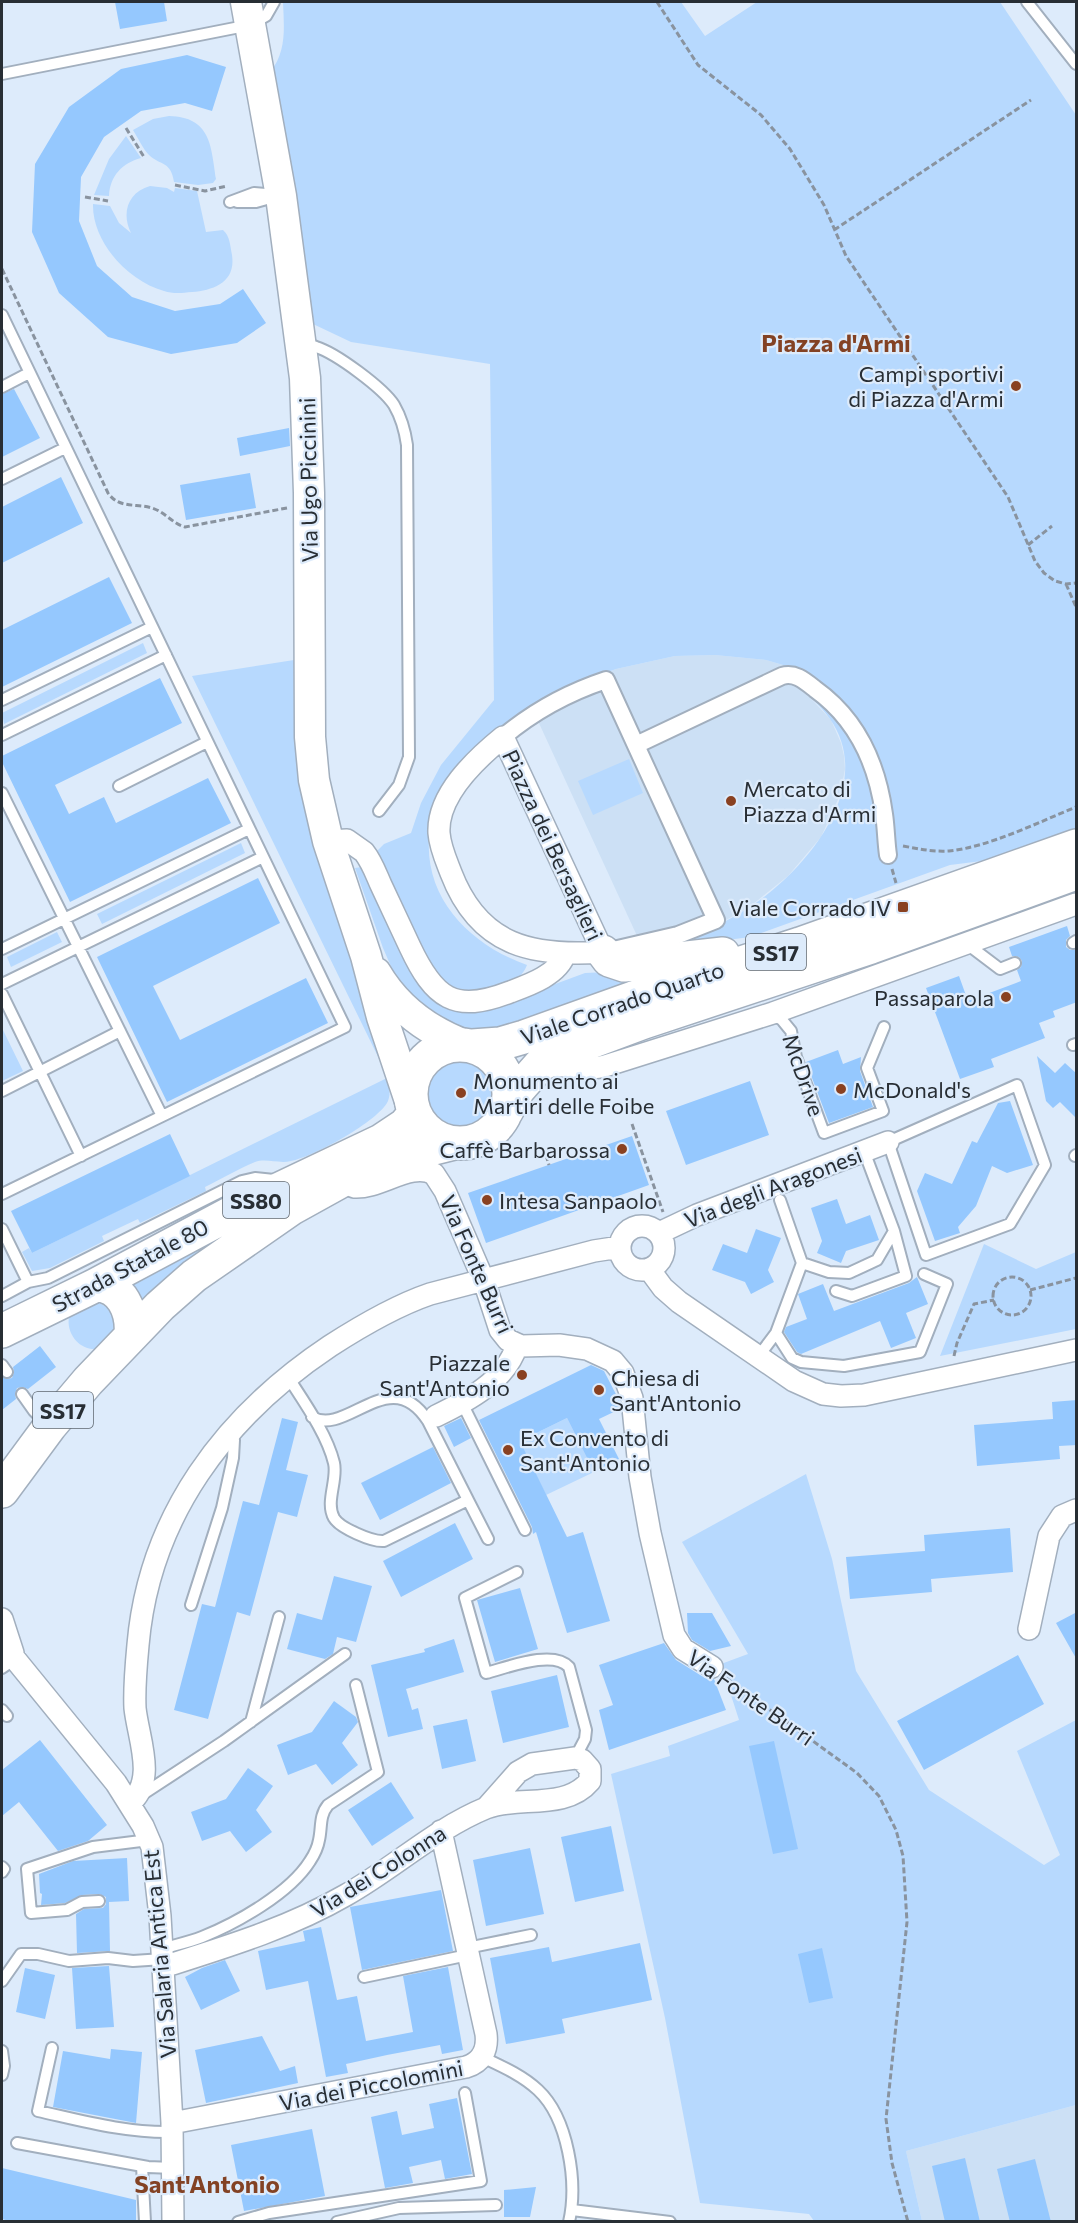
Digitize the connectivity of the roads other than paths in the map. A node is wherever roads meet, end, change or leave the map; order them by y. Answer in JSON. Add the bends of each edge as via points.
{"nodes":[{"id":1,"x":274,"y":2,"type":"edge"},
{"id":2,"x":1027,"y":2,"type":"edge"},
{"id":3,"x":248,"y":13,"type":"edge"},
{"id":4,"x":1077,"y":64,"type":"edge"},
{"id":5,"x":2,"y":74,"type":"edge"},
{"id":6,"x":2,"y":315,"type":"edge"},
{"id":7,"x":302,"y":346,"type":"junction"},
{"id":8,"x":29,"y":373,"type":"junction"},
{"id":9,"x":2,"y":387,"type":"edge"},
{"id":10,"x":65,"y":448,"type":"junction"},
{"id":11,"x":2,"y":479,"type":"edge"},
{"id":12,"x":152,"y":627,"type":"junction"},
{"id":13,"x":165,"y":655,"type":"junction"},
{"id":14,"x":2,"y":700,"type":"edge"},
{"id":15,"x":2,"y":735,"type":"edge"},
{"id":16,"x":503,"y":737,"type":"junction"},
{"id":17,"x":207,"y":742,"type":"junction"},
{"id":18,"x":636,"y":745,"type":"junction"},
{"id":19,"x":119,"y":786,"type":"dead end"},
{"id":20,"x":2,"y":793,"type":"edge"},
{"id":21,"x":379,"y":811,"type":"dead end"},
{"id":22,"x":249,"y":829,"type":"junction"},
{"id":23,"x":328,"y":841,"type":"junction"},
{"id":24,"x":1077,"y":846,"type":"edge"},
{"id":25,"x":887,"y":849,"type":"road end"},
{"id":26,"x":263,"y":857,"type":"junction"},
{"id":27,"x":1077,"y":873,"type":"edge"},
{"id":28,"x":1077,"y":904,"type":"edge"},
{"id":29,"x":64,"y":919,"type":"junction"},
{"id":30,"x":800,"y":944,"type":"junction"},
{"id":31,"x":967,"y":944,"type":"junction"},
{"id":32,"x":78,"y":947,"type":"junction"},
{"id":33,"x":2,"y":950,"type":"edge"},
{"id":34,"x":603,"y":952,"type":"junction"},
{"id":35,"x":566,"y":954,"type":"junction"},
{"id":36,"x":366,"y":956,"type":"junction"},
{"id":37,"x":1015,"y":963,"type":"dead end"},
{"id":38,"x":2,"y":984,"type":"edge"},
{"id":39,"x":2,"y":994,"type":"edge"},
{"id":40,"x":773,"y":1014,"type":"junction"},
{"id":41,"x":885,"y":1028,"type":"dead end"},
{"id":42,"x":120,"y":1031,"type":"junction"},
{"id":43,"x":469,"y":1046,"type":"junction"},
{"id":44,"x":40,"y":1072,"type":"junction"},
{"id":45,"x":526,"y":1079,"type":"junction"},
{"id":46,"x":2,"y":1091,"type":"edge"},
{"id":47,"x":413,"y":1110,"type":"junction"},
{"id":48,"x":506,"y":1112,"type":"junction"},
{"id":49,"x":162,"y":1116,"type":"junction"},
{"id":50,"x":888,"y":1142,"type":"junction"},
{"id":51,"x":454,"y":1143,"type":"junction"},
{"id":52,"x":864,"y":1151,"type":"junction"},
{"id":53,"x":81,"y":1156,"type":"junction"},
{"id":54,"x":296,"y":1181,"type":"junction"},
{"id":55,"x":339,"y":1182,"type":"junction"},
{"id":56,"x":2,"y":1194,"type":"edge"},
{"id":57,"x":780,"y":1200,"type":"dead end"},
{"id":58,"x":2,"y":1229,"type":"edge"},
{"id":59,"x":663,"y":1230,"type":"junction"},
{"id":60,"x":894,"y":1231,"type":"junction"},
{"id":61,"x":620,"y":1247,"type":"junction"},
{"id":62,"x":802,"y":1263,"type":"junction"},
{"id":63,"x":650,"y":1269,"type":"junction"},
{"id":64,"x":924,"y":1274,"type":"dead end"},
{"id":65,"x":484,"y":1281,"type":"junction"},
{"id":66,"x":28,"y":1282,"type":"junction"},
{"id":67,"x":96,"y":1285,"type":"junction"},
{"id":68,"x":836,"y":1291,"type":"dead end"},
{"id":69,"x":2,"y":1296,"type":"edge"},
{"id":70,"x":2,"y":1331,"type":"edge"},
{"id":71,"x":776,"y":1333,"type":"junction"},
{"id":72,"x":131,"y":1335,"type":"junction"},
{"id":73,"x":517,"y":1345,"type":"junction"},
{"id":74,"x":1077,"y":1350,"type":"edge"},
{"id":75,"x":758,"y":1357,"type":"junction"},
{"id":76,"x":288,"y":1377,"type":"junction"},
{"id":77,"x":22,"y":1394,"type":"dead end"},
{"id":78,"x":462,"y":1403,"type":"junction"},
{"id":79,"x":436,"y":1416,"type":"dead end"},
{"id":80,"x":312,"y":1417,"type":"junction"},
{"id":81,"x":50,"y":1426,"type":"junction"},
{"id":82,"x":228,"y":1434,"type":"junction"},
{"id":83,"x":2,"y":1491,"type":"edge"},
{"id":84,"x":468,"y":1500,"type":"junction"},
{"id":85,"x":1077,"y":1510,"type":"edge"},
{"id":86,"x":525,"y":1530,"type":"dead end"},
{"id":87,"x":488,"y":1539,"type":"dead end"},
{"id":88,"x":517,"y":1572,"type":"dead end"},
{"id":89,"x":191,"y":1605,"type":"dead end"},
{"id":90,"x":279,"y":1617,"type":"dead end"},
{"id":91,"x":2,"y":1619,"type":"edge"},
{"id":92,"x":1029,"y":1629,"type":"dead end"},
{"id":93,"x":2,"y":1642,"type":"edge"},
{"id":94,"x":345,"y":1654,"type":"dead end"},
{"id":95,"x":8,"y":1664,"type":"edge"},
{"id":96,"x":712,"y":1667,"type":"road end"},
{"id":97,"x":356,"y":1685,"type":"dead end"},
{"id":98,"x":251,"y":1722,"type":"junction"},
{"id":99,"x":575,"y":1758,"type":"junction"},
{"id":100,"x":130,"y":1803,"type":"junction"},
{"id":101,"x":488,"y":1806,"type":"junction"},
{"id":102,"x":441,"y":1831,"type":"junction"},
{"id":103,"x":149,"y":1840,"type":"junction"},
{"id":104,"x":2,"y":1868,"type":"edge"},
{"id":105,"x":2,"y":1872,"type":"edge"},
{"id":106,"x":99,"y":1901,"type":"dead end"},
{"id":107,"x":531,"y":1935,"type":"dead end"},
{"id":108,"x":468,"y":1952,"type":"junction"},
{"id":109,"x":163,"y":1958,"type":"junction"},
{"id":110,"x":364,"y":1977,"type":"dead end"},
{"id":111,"x":2,"y":1981,"type":"edge"},
{"id":112,"x":52,"y":2048,"type":"dead end"},
{"id":113,"x":2,"y":2051,"type":"edge"},
{"id":114,"x":482,"y":2057,"type":"junction"},
{"id":115,"x":2,"y":2075,"type":"edge"},
{"id":116,"x":465,"y":2093,"type":"dead end"},
{"id":117,"x":172,"y":2128,"type":"junction"},
{"id":118,"x":17,"y":2143,"type":"dead end"},
{"id":119,"x":142,"y":2166,"type":"junction"},
{"id":120,"x":172,"y":2168,"type":"junction"},
{"id":121,"x":496,"y":2205,"type":"dead end"},
{"id":122,"x":572,"y":2210,"type":"junction"},
{"id":123,"x":145,"y":2222,"type":"edge"},
{"id":124,"x":173,"y":2222,"type":"edge"},
{"id":125,"x":238,"y":2222,"type":"edge"},
{"id":126,"x":337,"y":2222,"type":"edge"},
{"id":127,"x":569,"y":2222,"type":"edge"},
{"id":128,"x":670,"y":2222,"type":"edge"}],
"edges":[{"from":1,"to":3,"type":"lane","via":[[266,16]]},
{"from":2,"to":4,"type":"lane"},
{"from":3,"to":5,"type":"lane"},
{"from":3,"to":7,"type":"main road","name":"Via Ugo Piccinini"},
{"from":6,"to":8,"type":"lane"},
{"from":7,"to":21,"type":"lane","via":[[321,349],[380,388],[394,405],[407,445],[409,757],[399,785]]},
{"from":7,"to":23,"type":"main road","name":"Via Ugo Piccinini","via":[[307,403],[310,737],[314,780]]},
{"from":8,"to":9,"type":"lane"},
{"from":8,"to":10,"type":"lane"},
{"from":10,"to":11,"type":"lane"},
{"from":10,"to":12,"type":"lane"},
{"from":12,"to":13,"type":"lane"},
{"from":12,"to":14,"type":"lane"},
{"from":13,"to":15,"type":"lane"},
{"from":13,"to":17,"type":"lane"},
{"from":16,"to":18,"type":"street","name":"Piazza dei Bersaglieri","via":[[550,704],[606,680]]},
{"from":16,"to":34,"type":"street","name":"Piazza dei Bersaglieri"},
{"from":16,"to":35,"type":"street","name":"Piazza dei Bersaglieri","via":[[470,767],[448,799],[440,824],[442,850],[463,900],[485,926],[516,944]]},
{"from":17,"to":19,"type":"lane"},
{"from":17,"to":22,"type":"lane"},
{"from":18,"to":25,"type":"street","via":[[782,676],[794,675],[838,708],[860,736],[882,802]]},
{"from":18,"to":34,"type":"street","name":"Piazza dei Bersaglieri","via":[[716,920],[678,935]]},
{"from":20,"to":29,"type":"lane"},
{"from":22,"to":26,"type":"lane"},
{"from":22,"to":29,"type":"lane"},
{"from":23,"to":35,"type":"street","via":[[347,840],[364,852],[422,972],[450,998],[482,1001],[510,992],[553,970]]},
{"from":23,"to":36,"type":"main road","name":"Via Ugo Piccinini"},
{"from":24,"to":30,"type":"main road","name":"Viale Corrado Quarto","number":"SS17"},
{"from":26,"to":32,"type":"lane"},
{"from":26,"to":49,"type":"lane","via":[[345,1027]]},
{"from":27,"to":45,"type":"main road","name":"Viale Corrado Quarto","number":"SS17","via":[[599,1038],[548,1060]]},
{"from":28,"to":31,"type":"street","name":"Viale Corrado Quarto"},
{"from":29,"to":32,"type":"lane"},
{"from":29,"to":33,"type":"lane"},
{"from":30,"to":34,"type":"main road","via":[[624,965],[612,962]]},
{"from":30,"to":43,"type":"main road","name":"Viale Corrado Quarto","number":"SS17","via":[[524,1037],[500,1044]]},
{"from":31,"to":37,"type":"lane","via":[[1000,969]]},
{"from":31,"to":40,"type":"street","name":"Viale Corrado Quarto"},
{"from":32,"to":38,"type":"lane"},
{"from":32,"to":42,"type":"lane"},
{"from":34,"to":35,"type":"street","name":"Piazza dei Bersaglieri"},
{"from":36,"to":43,"type":"main road","name":"Via Ugo Piccinini","via":[[402,1007],[432,1029]]},
{"from":36,"to":47,"type":"main road","name":"Via Ugo Piccinini"},
{"from":39,"to":44,"type":"lane"},
{"from":40,"to":41,"type":"lane","name":"McDrive","via":[[791,1031],[796,1057],[824,1133],[883,1111],[867,1068]]},
{"from":40,"to":45,"type":"street","name":"Viale Corrado Quarto","via":[[602,1067],[551,1066]]},
{"from":42,"to":44,"type":"lane"},
{"from":42,"to":49,"type":"lane"},
{"from":43,"to":47,"type":"main road","via":[[445,1047],[422,1062],[411,1086]]},
{"from":43,"to":48,"type":"main road","via":[[489,1054],[502,1068],[509,1093]]},
{"from":44,"to":46,"type":"lane"},
{"from":44,"to":53,"type":"lane"},
{"from":45,"to":48,"type":"main road","name":"Viale Corrado Quarto","number":"SS17"},
{"from":47,"to":51,"type":"main road","via":[[430,1134]]},
{"from":47,"to":54,"type":"main road","name":"Strada Statale 80","number":"SS80","via":[[405,1125],[381,1141]]},
{"from":48,"to":51,"type":"main road","via":[[488,1135]]},
{"from":49,"to":53,"type":"lane"},
{"from":50,"to":50,"type":"lane","via":[[1017,1085],[1045,1165],[1010,1224],[926,1255]]},
{"from":50,"to":52,"type":"street","name":"Via degli Aragonesi"},
{"from":51,"to":55,"type":"main road","number":"SS17","via":[[394,1158]]},
{"from":52,"to":59,"type":"street","name":"Via degli Aragonesi"},
{"from":52,"to":60,"type":"lane"},
{"from":53,"to":56,"type":"lane"},
{"from":54,"to":66,"type":"lane","via":[[242,1181],[48,1278]]},
{"from":54,"to":67,"type":"main road","name":"Strada Statale 80","number":"SS80"},
{"from":55,"to":65,"type":"street","name":"Via Fonte Burri","via":[[360,1187],[421,1169],[436,1175]]},
{"from":55,"to":72,"type":"main road","number":"SS17","via":[[286,1212],[209,1265]]},
{"from":57,"to":62,"type":"lane"},
{"from":58,"to":66,"type":"lane"},
{"from":59,"to":61,"type":"street","via":[[646,1226],[631,1229]]},
{"from":59,"to":63,"type":"street","via":[[664,1254]]},
{"from":60,"to":62,"type":"lane","via":[[877,1260],[849,1273],[829,1272]]},
{"from":60,"to":68,"type":"lane","via":[[906,1276],[852,1296]]},
{"from":61,"to":63,"type":"street","via":[[629,1266],[642,1271]]},
{"from":61,"to":65,"type":"street"},
{"from":62,"to":71,"type":"lane"},
{"from":63,"to":75,"type":"street","via":[[679,1302]]},
{"from":64,"to":71,"type":"lane","via":[[947,1284],[920,1352],[844,1365],[801,1362],[792,1358]]},
{"from":65,"to":73,"type":"street","name":"Via Fonte Burri","via":[[500,1329]]},
{"from":65,"to":76,"type":"street","via":[[430,1294],[398,1307],[339,1340]]},
{"from":66,"to":69,"type":"lane"},
{"from":67,"to":70,"type":"main road","name":"Strada Statale 80","number":"SS80"},
{"from":67,"to":72,"type":"main road","via":[[110,1288],[124,1300],[131,1317]]},
{"from":71,"to":75,"type":"lane"},
{"from":72,"to":81,"type":"main road","number":"SS17"},
{"from":73,"to":78,"type":"street","via":[[503,1371]]},
{"from":73,"to":96,"type":"street","name":"Via Fonte Burri","via":[[587,1349],[613,1361],[622,1373],[632,1398],[640,1477],[674,1635],[683,1648]]},
{"from":74,"to":75,"type":"street","via":[[864,1395],[832,1396],[804,1387]]},
{"from":76,"to":80,"type":"lane"},
{"from":76,"to":82,"type":"street"},
{"from":77,"to":81,"type":"lane"},
{"from":78,"to":79,"type":"street"},
{"from":78,"to":86,"type":"lane"},
{"from":80,"to":84,"type":"lane","via":[[333,1419],[388,1398],[411,1404],[428,1420]]},
{"from":80,"to":84,"type":"lane","via":[[333,1461],[332,1511],[342,1526],[384,1541]]},
{"from":81,"to":83,"type":"main road","number":"SS17"},
{"from":82,"to":89,"type":"lane","via":[[234,1446],[222,1508]]},
{"from":82,"to":100,"type":"street","via":[[179,1504],[148,1591],[139,1634],[135,1697],[144,1777]]},
{"from":84,"to":87,"type":"lane"},
{"from":85,"to":92,"type":"street","via":[[1062,1516],[1052,1528]]},
{"from":88,"to":99,"type":"lane","via":[[465,1598],[486,1673],[535,1660],[565,1662],[586,1730]]},
{"from":90,"to":98,"type":"lane"},
{"from":91,"to":95,"type":"street","name":"Via Salaria Antica Est"},
{"from":93,"to":95,"type":"street","name":"Via Salaria Antica Est"},
{"from":94,"to":98,"type":"lane"},
{"from":95,"to":100,"type":"street","name":"Via Salaria Antica Est"},
{"from":97,"to":109,"type":"lane","via":[[378,1772],[324,1810],[319,1841],[310,1861],[292,1883],[249,1913]]},
{"from":98,"to":100,"type":"lane"},
{"from":99,"to":101,"type":"street","name":"Via dei Colonna","via":[[525,1767]]},
{"from":99,"to":101,"type":"street","name":"Via dei Colonna","via":[[587,1765],[591,1775],[579,1791],[536,1802]]},
{"from":100,"to":103,"type":"street","name":"Via Salaria Antica Est"},
{"from":101,"to":102,"type":"street","name":"Via dei Colonna"},
{"from":102,"to":108,"type":"street","name":"Via dei Piccolomini"},
{"from":102,"to":109,"type":"street","name":"Via dei Colonna","via":[[364,1885],[307,1916],[266,1933]]},
{"from":103,"to":106,"type":"lane","via":[[93,1847],[27,1869],[31,1913],[67,1910],[82,1902]]},
{"from":103,"to":109,"type":"street","name":"Via Salaria Antica Est"},
{"from":104,"to":105,"type":"lane"},
{"from":107,"to":108,"type":"lane"},
{"from":108,"to":110,"type":"lane"},
{"from":108,"to":114,"type":"street","name":"Via dei Piccolomini","via":[[486,2040]]},
{"from":109,"to":111,"type":"lane","via":[[69,1961],[21,1954]]},
{"from":109,"to":117,"type":"street","name":"Via Salaria Antica Est"},
{"from":112,"to":117,"type":"lane","via":[[38,2111],[120,2130],[148,2133]]},
{"from":113,"to":115,"type":"lane"},
{"from":114,"to":117,"type":"street","name":"Via dei Piccolomini","via":[[466,2067]]},
{"from":114,"to":122,"type":"lane","via":[[525,2079],[552,2107],[563,2132]]},
{"from":116,"to":125,"type":"lane","via":[[481,2181],[269,2213]]},
{"from":117,"to":120,"type":"street","name":"Via Salaria Antica Est"},
{"from":118,"to":119,"type":"lane"},
{"from":119,"to":120,"type":"lane"},
{"from":119,"to":123,"type":"lane"},
{"from":120,"to":124,"type":"street","name":"Via Salaria Antica Est"},
{"from":121,"to":126,"type":"lane","via":[[399,2208]]},
{"from":122,"to":127,"type":"lane"},
{"from":122,"to":128,"type":"lane"}]}
